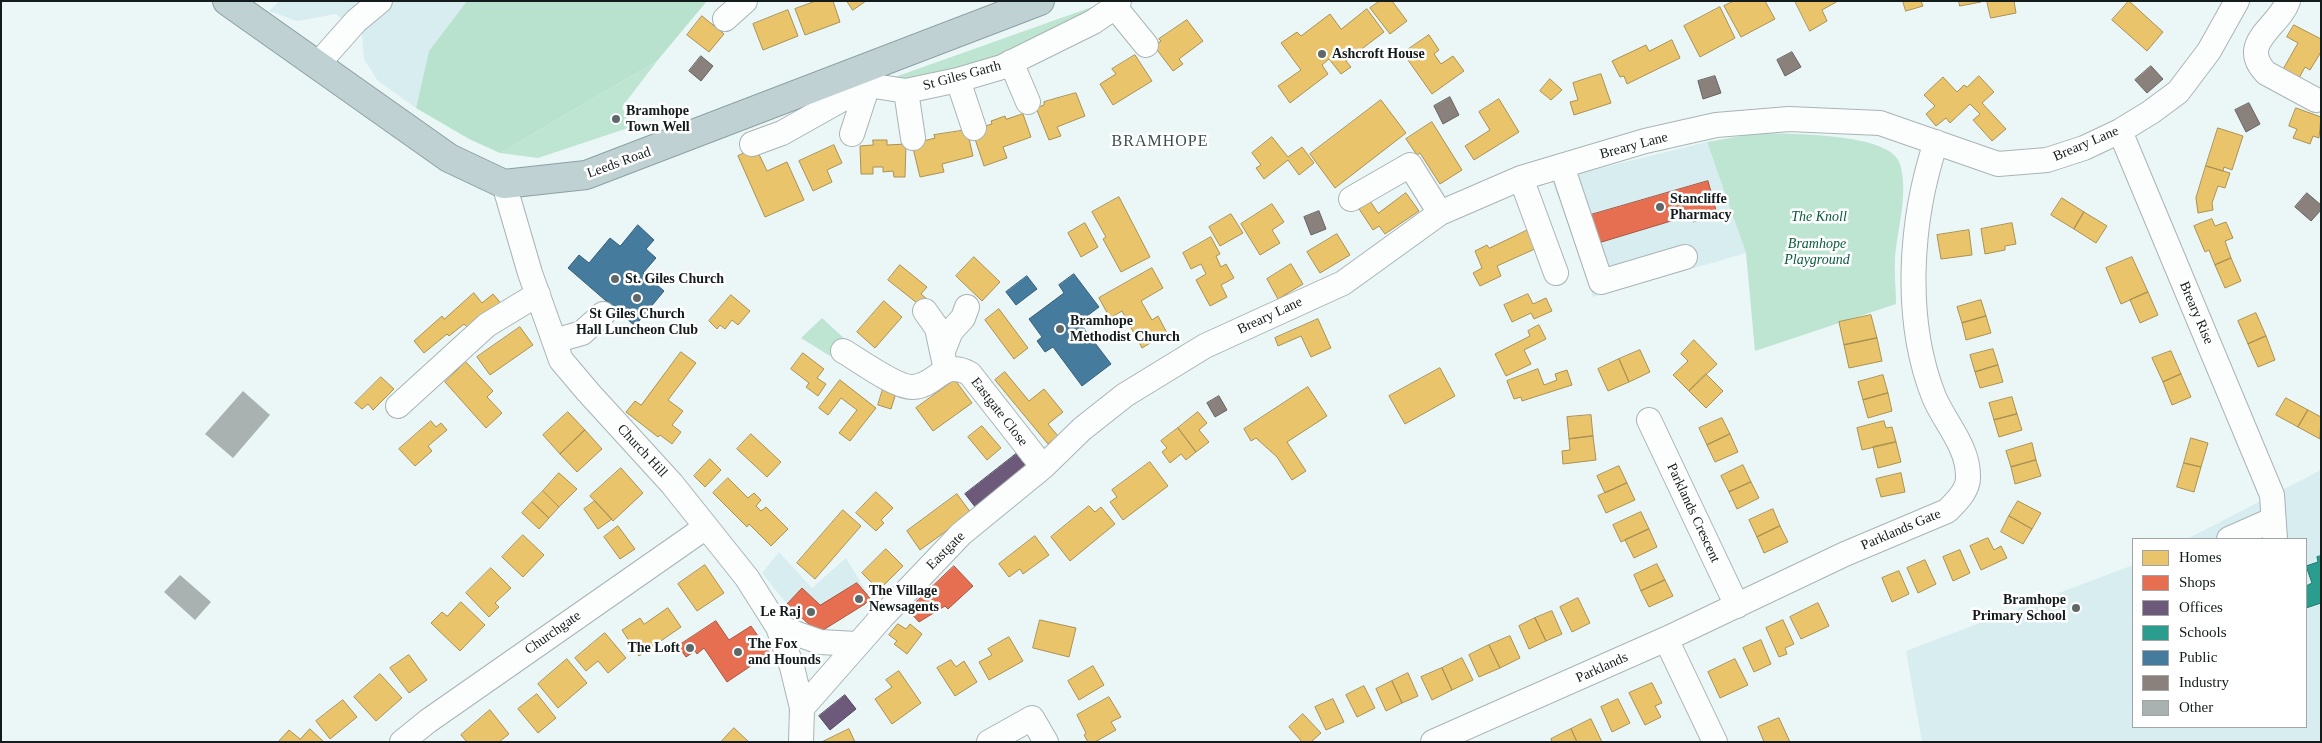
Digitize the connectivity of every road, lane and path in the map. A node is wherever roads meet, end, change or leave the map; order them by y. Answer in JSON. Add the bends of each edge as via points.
{"nodes":[{"id":1,"x":227,"y":1,"type":"edge"},
{"id":2,"x":380,"y":1,"type":"edge"},
{"id":3,"x":745,"y":1,"type":"edge"},
{"id":4,"x":1040,"y":1,"type":"edge"},
{"id":5,"x":2237,"y":1,"type":"edge"},
{"id":6,"x":2288,"y":1,"type":"edge"},
{"id":7,"x":1117,"y":4,"type":"edge"},
{"id":8,"x":726,"y":19,"type":"dead end"},
{"id":9,"x":1146,"y":44,"type":"dead end"},
{"id":10,"x":1011,"y":62,"type":"junction"},
{"id":11,"x":317,"y":65,"type":"junction"},
{"id":12,"x":861,"y":80,"type":"junction"},
{"id":13,"x":958,"y":80,"type":"junction"},
{"id":14,"x":906,"y":91,"type":"junction"},
{"id":15,"x":2316,"y":100,"type":"dead end"},
{"id":16,"x":1028,"y":102,"type":"dead end"},
{"id":17,"x":974,"y":128,"type":"dead end"},
{"id":18,"x":2120,"y":130,"type":"junction"},
{"id":19,"x":852,"y":134,"type":"dead end"},
{"id":20,"x":913,"y":138,"type":"dead end"},
{"id":21,"x":1936,"y":142,"type":"junction"},
{"id":22,"x":752,"y":144,"type":"dead end"},
{"id":23,"x":1562,"y":166,"type":"junction"},
{"id":24,"x":1521,"y":178,"type":"junction"},
{"id":25,"x":504,"y":184,"type":"junction"},
{"id":26,"x":1351,"y":199,"type":"dead end"},
{"id":27,"x":1440,"y":213,"type":"junction"},
{"id":28,"x":1685,"y":258,"type":"dead end"},
{"id":29,"x":1556,"y":273,"type":"dead end"},
{"id":30,"x":538,"y":294,"type":"junction"},
{"id":31,"x":967,"y":307,"type":"dead end"},
{"id":32,"x":925,"y":311,"type":"dead end"},
{"id":33,"x":603,"y":314,"type":"dead end"},
{"id":34,"x":554,"y":341,"type":"junction"},
{"id":35,"x":844,"y":351,"type":"dead end"},
{"id":36,"x":944,"y":361,"type":"junction"},
{"id":37,"x":398,"y":406,"type":"dead end"},
{"id":38,"x":1649,"y":420,"type":"dead end"},
{"id":39,"x":1043,"y":467,"type":"junction"},
{"id":40,"x":706,"y":526,"type":"junction"},
{"id":41,"x":2274,"y":530,"type":"edge"},
{"id":42,"x":2234,"y":538,"type":"edge"},
{"id":43,"x":1737,"y":606,"type":"junction"},
{"id":44,"x":778,"y":628,"type":"junction"},
{"id":45,"x":1666,"y":639,"type":"junction"},
{"id":46,"x":858,"y":644,"type":"junction"},
{"id":47,"x":802,"y":708,"type":"junction"},
{"id":48,"x":799,"y":740,"type":"edge"},
{"id":49,"x":402,"y":742,"type":"edge"},
{"id":50,"x":989,"y":742,"type":"edge"},
{"id":51,"x":1046,"y":742,"type":"edge"},
{"id":52,"x":1433,"y":742,"type":"edge"},
{"id":53,"x":1715,"y":742,"type":"edge"}],
"edges":[{"from":1,"to":11,"type":"highway"},
{"from":2,"to":11,"type":"street","via":[[356,21]]},
{"from":3,"to":8,"type":"street"},
{"from":4,"to":12,"type":"highway","name":"Leeds Road"},
{"from":5,"to":18,"type":"street","name":"Breary Lane","via":[[2210,51],[2178,92]]},
{"from":6,"to":15,"type":"street","via":[[2258,41],[2257,58],[2266,73]]},
{"from":7,"to":9,"type":"street"},
{"from":7,"to":10,"type":"street","name":"St Giles Garth","via":[[1093,22]]},
{"from":10,"to":13,"type":"street","name":"St Giles Garth"},
{"from":10,"to":16,"type":"street"},
{"from":11,"to":25,"type":"highway","via":[[449,158]]},
{"from":12,"to":14,"type":"street","name":"St Giles Garth"},
{"from":12,"to":19,"type":"street"},
{"from":12,"to":22,"type":"street","via":[[855,92]]},
{"from":12,"to":25,"type":"highway","name":"Leeds Road","via":[[586,176]]},
{"from":13,"to":14,"type":"street","name":"St Giles Garth"},
{"from":13,"to":17,"type":"street"},
{"from":14,"to":20,"type":"street"},
{"from":18,"to":21,"type":"street","name":"Breary Lane","via":[[2084,148],[2047,160],[1998,164]]},
{"from":18,"to":41,"type":"street","name":"Breary Rise","via":[[2272,495]]},
{"from":21,"to":23,"type":"street","name":"Breary Lane","via":[[1880,124],[1789,119],[1716,125],[1645,141]]},
{"from":21,"to":43,"type":"street","name":"Parklands Gate","via":[[1925,173],[1917,225],[1914,317],[1934,397],[1965,454],[1969,478],[1960,498],[1947,511],[1845,554]]},
{"from":23,"to":24,"type":"street","name":"Breary Lane"},
{"from":23,"to":28,"type":"street","via":[[1601,282]]},
{"from":24,"to":27,"type":"street","name":"Breary Lane"},
{"from":24,"to":29,"type":"street"},
{"from":25,"to":30,"type":"street","name":"Church Hill"},
{"from":26,"to":27,"type":"street","via":[[1410,165]]},
{"from":27,"to":39,"type":"street","name":"Breary Lane","via":[[1343,283],[1205,346],[1125,395],[1082,429]]},
{"from":30,"to":34,"type":"street","name":"Church Hill"},
{"from":30,"to":37,"type":"street","via":[[487,324]]},
{"from":31,"to":36,"type":"street","via":[[963,318],[951,331]]},
{"from":32,"to":36,"type":"street","via":[[937,328]]},
{"from":33,"to":34,"type":"street","via":[[582,333]]},
{"from":34,"to":40,"type":"street","name":"Church Hill","via":[[561,360]]},
{"from":35,"to":36,"type":"street","via":[[898,383],[912,387],[924,384]]},
{"from":36,"to":39,"type":"street","name":"Eastgate Close","via":[[970,374]]},
{"from":38,"to":43,"type":"street","name":"Parklands Crescent"},
{"from":39,"to":46,"type":"street","name":"Eastgate","via":[[961,534]]},
{"from":40,"to":44,"type":"street","name":"Church Hill","via":[[747,578]]},
{"from":40,"to":49,"type":"street","name":"Churchgate"},
{"from":41,"to":42,"type":"street"},
{"from":43,"to":45,"type":"street","name":"Parklands Gate"},
{"from":44,"to":46,"type":"street","via":[[820,642]]},
{"from":44,"to":47,"type":"street","name":"Church Hill"},
{"from":45,"to":52,"type":"street","name":"Parklands"},
{"from":45,"to":53,"type":"street"},
{"from":46,"to":47,"type":"street","name":"Eastgate"},
{"from":47,"to":48,"type":"street","name":"Church Hill"},
{"from":50,"to":51,"type":"street","via":[[1032,718]]}]}
